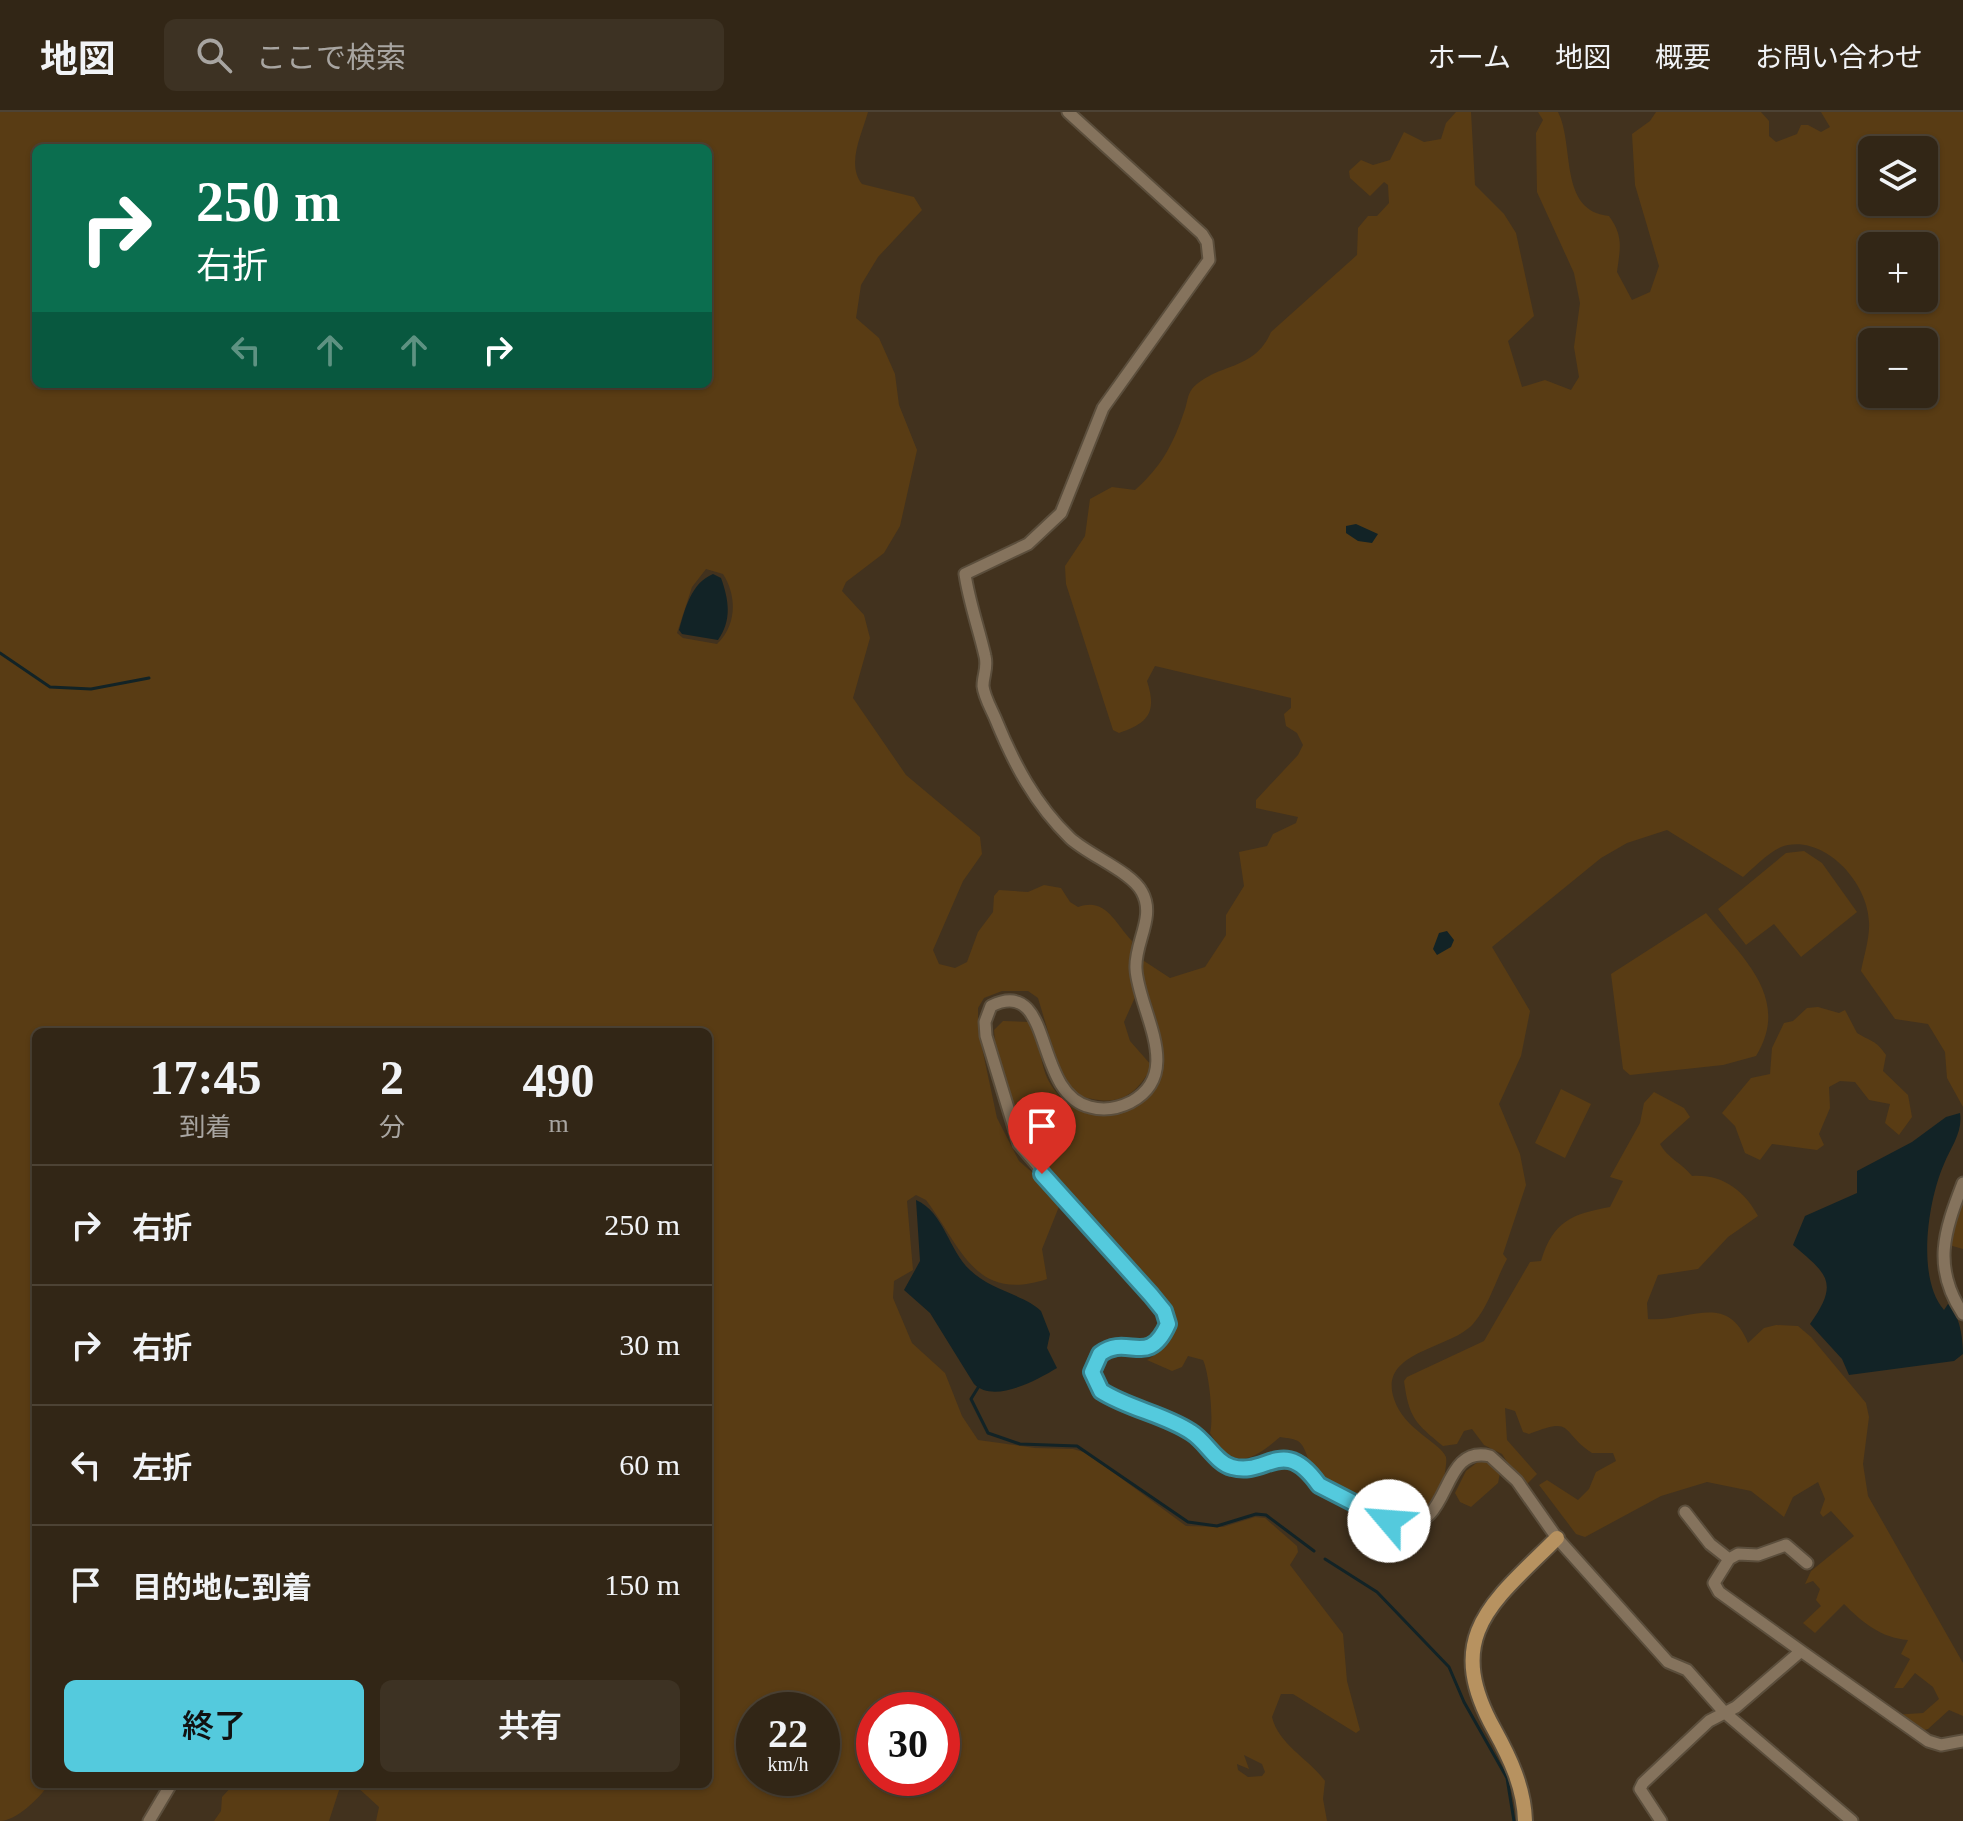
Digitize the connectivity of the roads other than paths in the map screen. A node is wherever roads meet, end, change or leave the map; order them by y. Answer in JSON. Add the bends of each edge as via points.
{"nodes":[{"id":1,"x":1068,"y":112,"type":"edge"},
{"id":2,"x":1963,"y":1183,"type":"edge"},
{"id":3,"x":1963,"y":1314,"type":"edge"},
{"id":4,"x":1685,"y":1512,"type":"dead end"},
{"id":5,"x":1557,"y":1538,"type":"junction"},
{"id":6,"x":1729,"y":1559,"type":"junction"},
{"id":7,"x":1807,"y":1563,"type":"dead end"},
{"id":8,"x":1801,"y":1651,"type":"junction"},
{"id":9,"x":1724,"y":1712,"type":"junction"},
{"id":10,"x":1963,"y":1741,"type":"edge"},
{"id":11,"x":169,"y":1788,"type":"edge"},
{"id":12,"x":149,"y":1821,"type":"edge"},
{"id":13,"x":1525,"y":1821,"type":"edge"},
{"id":14,"x":1661,"y":1821,"type":"edge"},
{"id":15,"x":1852,"y":1821,"type":"edge"}],
"edges":[{"from":1,"to":5,"type":"street","via":[[1202,234],[1209,250],[1209,260],[1103,408],[1061,513],[1028,544],[965,574],[988,668],[983,686],[1016,767],[1069,837],[1141,889],[1147,910],[1136,968],[1157,1063],[1151,1082],[1131,1102],[1101,1110],[1067,1094],[1054,1077],[1034,1014],[1020,1000],[991,1006],[985,1022],[1000,1091],[1019,1144],[1151,1295],[1168,1324],[1159,1340],[1145,1349],[1105,1350],[1094,1363],[1094,1380],[1107,1395],[1187,1429],[1205,1441],[1221,1463],[1238,1468],[1288,1460],[1319,1485],[1396,1523],[1428,1518],[1462,1462],[1490,1456],[1517,1481]]},
{"from":2,"to":3,"type":"street","via":[[1947,1227],[1943,1270]]},
{"from":4,"to":6,"type":"street"},
{"from":5,"to":9,"type":"street","via":[[1668,1662],[1687,1670]]},
{"from":5,"to":13,"type":"main road","via":[[1499,1597],[1480,1624],[1471,1650],[1479,1699],[1521,1788]]},
{"from":6,"to":7,"type":"street","via":[[1786,1545]]},
{"from":6,"to":8,"type":"street","via":[[1714,1583],[1719,1592]]},
{"from":8,"to":9,"type":"street"},
{"from":8,"to":10,"type":"street","via":[[1928,1741]]},
{"from":9,"to":14,"type":"street","via":[[1643,1783],[1640,1789]]},
{"from":9,"to":15,"type":"street"},
{"from":11,"to":12,"type":"street"}]}
